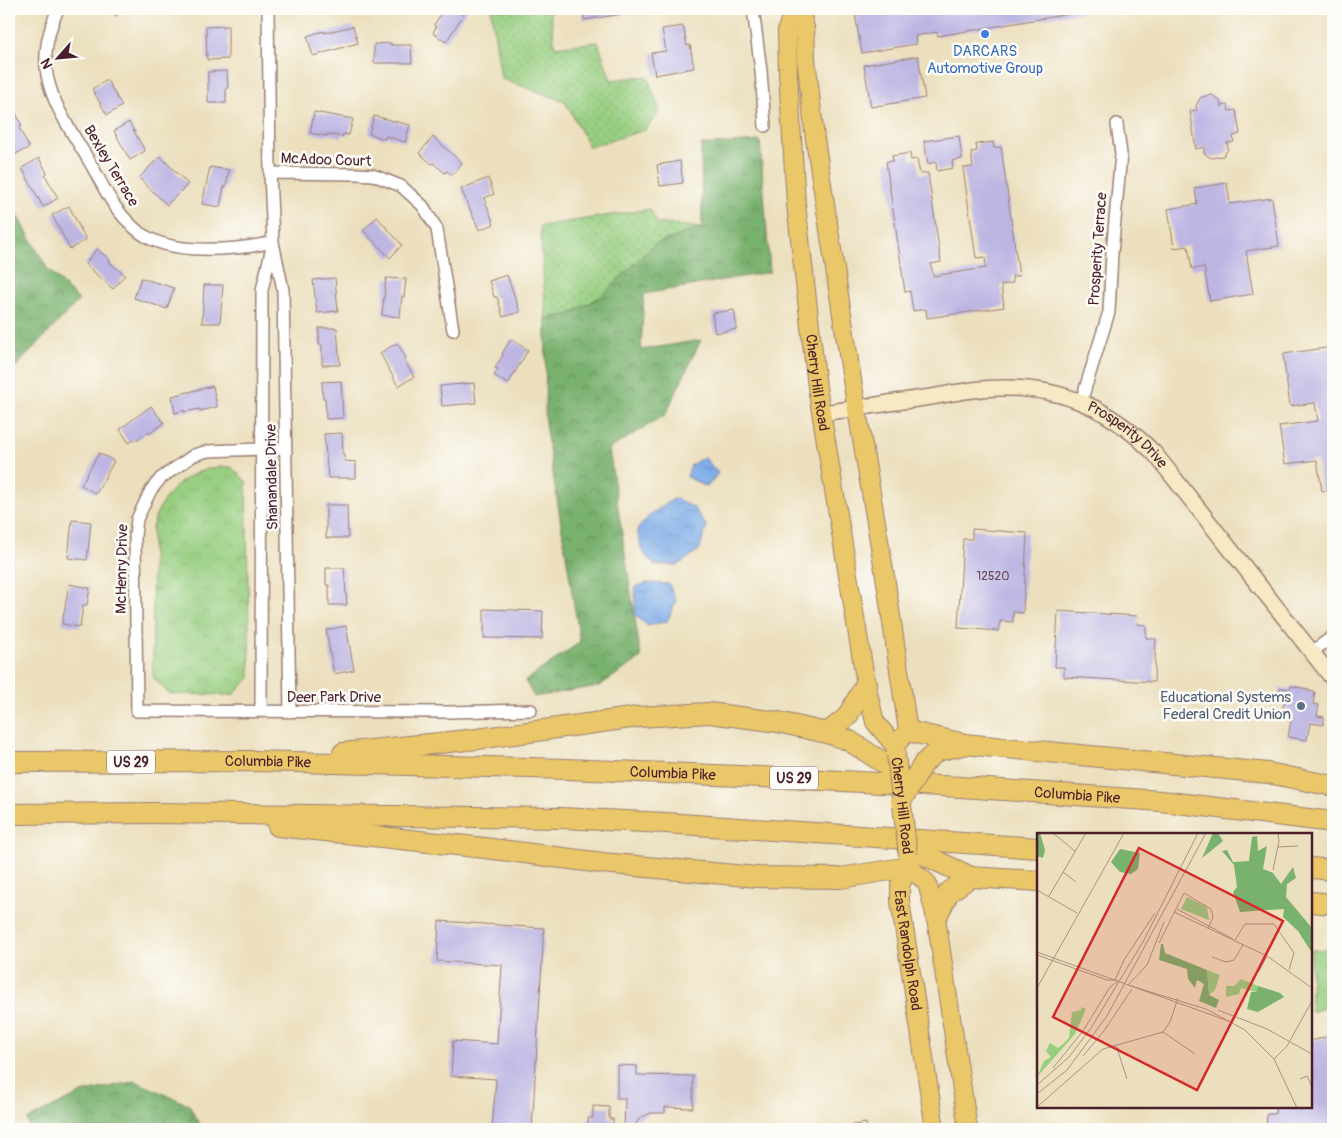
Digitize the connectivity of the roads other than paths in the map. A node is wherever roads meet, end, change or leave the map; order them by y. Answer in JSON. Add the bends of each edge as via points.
{"nodes":[{"id":1,"x":58,"y":9,"type":"edge"},
{"id":2,"x":268,"y":9,"type":"edge"},
{"id":3,"x":753,"y":9,"type":"edge"},
{"id":4,"x":793,"y":9,"type":"edge"},
{"id":5,"x":798,"y":9,"type":"edge"},
{"id":6,"x":1117,"y":124,"type":"dead end"},
{"id":7,"x":765,"y":126,"type":"dead end"},
{"id":8,"x":270,"y":173,"type":"junction"},
{"id":9,"x":274,"y":242,"type":"junction"},
{"id":10,"x":453,"y":330,"type":"dead end"},
{"id":11,"x":1081,"y":402,"type":"junction"},
{"id":12,"x":857,"y":408,"type":"junction"},
{"id":13,"x":822,"y":414,"type":"junction"},
{"id":14,"x":286,"y":448,"type":"junction"},
{"id":15,"x":261,"y":449,"type":"junction"},
{"id":16,"x":1333,"y":636,"type":"edge"},
{"id":17,"x":1312,"y":652,"type":"junction"},
{"id":18,"x":1333,"y":679,"type":"edge"},
{"id":19,"x":866,"y":684,"type":"junction"},
{"id":20,"x":261,"y":710,"type":"junction"},
{"id":21,"x":531,"y":710,"type":"dead end"},
{"id":22,"x":137,"y":711,"type":"joint"},
{"id":23,"x":290,"y":712,"type":"junction"},
{"id":24,"x":908,"y":731,"type":"junction"},
{"id":25,"x":828,"y":733,"type":"junction"},
{"id":26,"x":964,"y":744,"type":"junction"},
{"id":27,"x":896,"y":758,"type":"junction"},
{"id":28,"x":254,"y":761,"type":"junction"},
{"id":29,"x":9,"y":762,"type":"edge"},
{"id":30,"x":1333,"y":786,"type":"edge"},
{"id":31,"x":901,"y":801,"type":"junction"},
{"id":32,"x":154,"y":813,"type":"junction"},
{"id":33,"x":9,"y":814,"type":"edge"},
{"id":34,"x":1333,"y":822,"type":"edge"},
{"id":35,"x":1037,"y":848,"type":"edge"},
{"id":36,"x":911,"y":856,"type":"junction"},
{"id":37,"x":1312,"y":868,"type":"edge"},
{"id":38,"x":1333,"y":870,"type":"edge"},
{"id":39,"x":970,"y":878,"type":"junction"},
{"id":40,"x":1037,"y":881,"type":"edge"},
{"id":41,"x":1312,"y":902,"type":"edge"},
{"id":42,"x":1333,"y":904,"type":"edge"},
{"id":43,"x":936,"y":918,"type":"junction"},
{"id":44,"x":935,"y":1129,"type":"edge"},
{"id":45,"x":968,"y":1129,"type":"edge"}],
"edges":[{"from":1,"to":9,"type":"street","name":"Bexley Terrace","via":[[46,45],[47,75],[56,102],[116,208],[135,229],[148,238],[181,249],[251,247]]},
{"from":2,"to":8,"type":"street","name":"Shanandale Drive"},
{"from":3,"to":7,"type":"street"},
{"from":4,"to":13,"type":"main road","name":"Cherry Hill Road","via":[[787,30],[792,148],[807,304]]},
{"from":5,"to":12,"type":"main road","via":[[805,27],[816,139]]},
{"from":6,"to":11,"type":"street","name":"Prosperity Terrace","via":[[1121,154],[1109,312]]},
{"from":8,"to":9,"type":"street","name":"Shanandale Drive"},
{"from":8,"to":10,"type":"street","name":"McAdoo Court","via":[[373,175],[401,186],[423,206],[437,229]]},
{"from":9,"to":14,"type":"street","name":"Shanandale Drive","via":[[283,290]]},
{"from":9,"to":15,"type":"street","name":"Shanandale Drive","via":[[262,290]]},
{"from":11,"to":12,"type":"street","name":"Prosperity Drive","via":[[1044,391],[999,388]]},
{"from":11,"to":17,"type":"street","name":"Prosperity Drive","via":[[1109,415],[1154,454]]},
{"from":12,"to":13,"type":"street","name":"Prosperity Drive"},
{"from":12,"to":24,"type":"main road"},
{"from":13,"to":19,"type":"main road","name":"Cherry Hill Road"},
{"from":14,"to":15,"type":"street","name":"McHenry Drive"},
{"from":14,"to":23,"type":"street","name":"Shanandale Drive"},
{"from":15,"to":20,"type":"street","name":"Shanandale Drive"},
{"from":15,"to":22,"type":"street","name":"McHenry Drive","via":[[208,451],[194,455],[161,478],[151,490],[137,519]]},
{"from":16,"to":17,"type":"street"},
{"from":17,"to":18,"type":"street","name":"Prosperity Drive"},
{"from":19,"to":25,"type":"highway","via":[[847,716]]},
{"from":19,"to":27,"type":"main road","name":"Cherry Hill Road","via":[[875,722]]},
{"from":20,"to":22,"type":"street","name":"Deer Park Drive"},
{"from":20,"to":23,"type":"street","name":"Deer Park Drive"},
{"from":21,"to":23,"type":"street","name":"Deer Park Drive"},
{"from":24,"to":26,"type":"highway"},
{"from":24,"to":27,"type":"main road","name":"Cherry Hill Road"},
{"from":25,"to":27,"type":"highway","via":[[848,740],[869,754]]},
{"from":25,"to":28,"type":"highway","via":[[745,717],[673,714],[477,739]]},
{"from":26,"to":30,"type":"highway","via":[[1268,773]]},
{"from":26,"to":31,"type":"highway","bridge":true,"via":[[937,751],[924,763]]},
{"from":27,"to":31,"type":"main road","name":"Cherry Hill Road","bridge":true},
{"from":28,"to":29,"type":"highway","name":"Columbia Pike","number":"US 29"},
{"from":28,"to":34,"type":"highway","name":"Columbia Pike","number":"US 29","via":[[566,769],[961,787],[1162,801]]},
{"from":31,"to":36,"type":"main road","name":"Cherry Hill Road","bridge":true},
{"from":32,"to":33,"type":"highway"},
{"from":32,"to":35,"type":"highway","via":[[666,823]]},
{"from":32,"to":36,"type":"highway","via":[[757,877],[840,878]]},
{"from":36,"to":39,"type":"highway"},
{"from":36,"to":43,"type":"main road","name":"East Randolph Road","via":[[927,883]]},
{"from":36,"to":44,"type":"main road","name":"East Randolph Road","via":[[900,885],[900,900]]},
{"from":37,"to":38,"type":"highway"},
{"from":39,"to":40,"type":"highway"},
{"from":39,"to":43,"type":"highway","via":[[950,892]]},
{"from":41,"to":42,"type":"highway"},
{"from":43,"to":45,"type":"main road","name":"East Randolph Road"}]}
